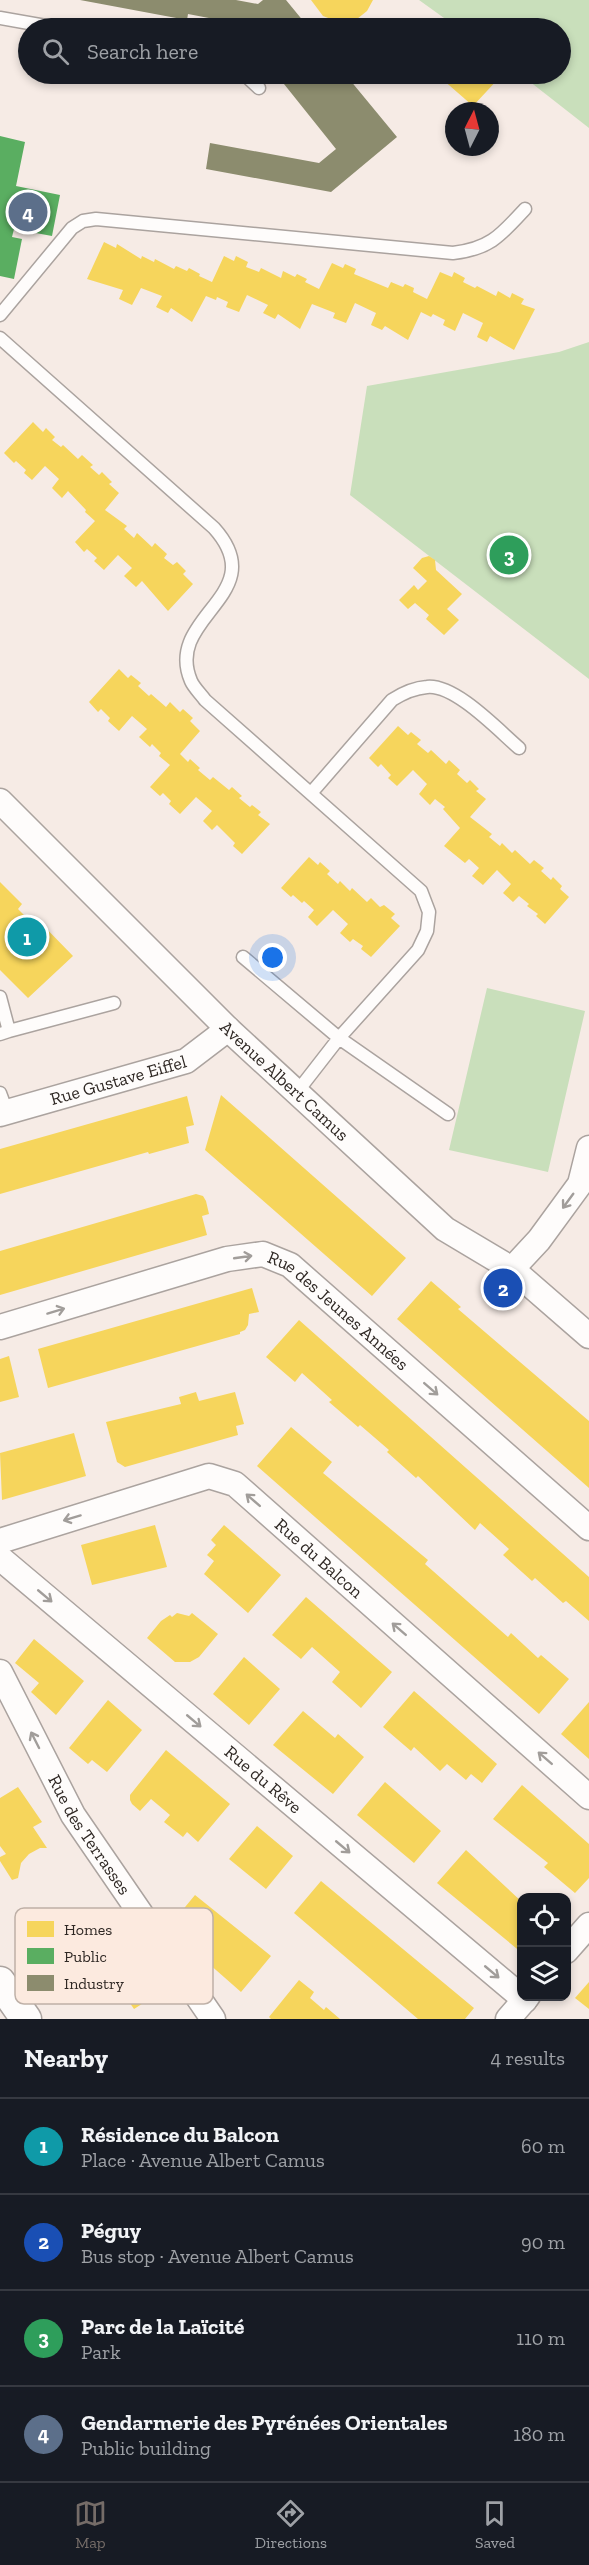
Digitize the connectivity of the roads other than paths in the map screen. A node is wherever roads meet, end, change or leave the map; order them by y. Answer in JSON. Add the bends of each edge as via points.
{"nodes":[{"id":1,"x":0,"y":18,"type":"edge"},
{"id":2,"x":18,"y":21,"type":"edge"},
{"id":3,"x":255,"y":84,"type":"edge"},
{"id":4,"x":259,"y":88,"type":"dead end"},
{"id":5,"x":525,"y":208,"type":"dead end"},
{"id":6,"x":0,"y":315,"type":"edge"},
{"id":7,"x":0,"y":339,"type":"edge"},
{"id":8,"x":519,"y":748,"type":"dead end"},
{"id":9,"x":312,"y":792,"type":"junction"},
{"id":10,"x":0,"y":801,"type":"edge"},
{"id":11,"x":243,"y":957,"type":"dead end"},
{"id":12,"x":0,"y":997,"type":"edge"},
{"id":13,"x":114,"y":1003,"type":"dead end"},
{"id":14,"x":228,"y":1029,"type":"junction"},
{"id":15,"x":5,"y":1032,"type":"edge"},
{"id":16,"x":339,"y":1038,"type":"junction"},
{"id":17,"x":297,"y":1092,"type":"junction"},
{"id":18,"x":2,"y":1106,"type":"edge"},
{"id":19,"x":448,"y":1114,"type":"dead end"},
{"id":20,"x":589,"y":1148,"type":"edge"},
{"id":21,"x":512,"y":1269,"type":"junction"},
{"id":22,"x":0,"y":1328,"type":"edge"},
{"id":23,"x":589,"y":1336,"type":"edge"},
{"id":24,"x":589,"y":1528,"type":"edge"},
{"id":25,"x":0,"y":1541,"type":"edge"},
{"id":26,"x":0,"y":1558,"type":"edge"},
{"id":27,"x":0,"y":1672,"type":"edge"},
{"id":28,"x":589,"y":1797,"type":"edge"},
{"id":29,"x":137,"y":1908,"type":"edge"},
{"id":30,"x":589,"y":1925,"type":"edge"},
{"id":31,"x":570,"y":1947,"type":"edge"},
{"id":32,"x":517,"y":1990,"type":"edge"},
{"id":33,"x":2,"y":1991,"type":"edge"},
{"id":34,"x":524,"y":2001,"type":"edge"},
{"id":35,"x":203,"y":2004,"type":"edge"},
{"id":36,"x":26,"y":2019,"type":"edge"},
{"id":37,"x":213,"y":2019,"type":"edge"},
{"id":38,"x":508,"y":2019,"type":"edge"}],
"edges":[{"from":1,"to":2,"type":"lane"},
{"from":3,"to":4,"type":"lane"},
{"from":5,"to":6,"type":"lane","via":[[497,240],[468,252],[453,253],[108,220],[83,221],[72,228]]},
{"from":7,"to":9,"type":"lane","via":[[227,542],[232,555],[229,586],[189,642],[186,662],[191,683]]},
{"from":8,"to":9,"type":"lane","via":[[456,695],[429,686],[407,691],[392,700]]},
{"from":9,"to":16,"type":"lane","via":[[422,891],[429,912],[427,931],[418,950]]},
{"from":10,"to":14,"type":"street","name":"Avenue Albert Camus"},
{"from":11,"to":16,"type":"lane"},
{"from":12,"to":15,"type":"lane"},
{"from":13,"to":15,"type":"lane"},
{"from":14,"to":17,"type":"street","name":"Avenue Albert Camus"},
{"from":14,"to":18,"type":"street","name":"Rue Gustave Eiffel","via":[[186,1061]]},
{"from":16,"to":17,"type":"lane"},
{"from":16,"to":19,"type":"lane"},
{"from":17,"to":21,"type":"street","name":"Avenue Albert Camus","via":[[445,1229]]},
{"from":20,"to":21,"type":"street","one_way":true,"via":[[580,1184]]},
{"from":21,"to":23,"type":"street","name":"Avenue Albert Camus"},
{"from":22,"to":24,"type":"street","name":"Rue des Jeunes Années","one_way":true,"via":[[227,1259],[263,1254],[290,1265]]},
{"from":28,"to":25,"type":"street","name":"Rue du Balcon","one_way":true,"via":[[235,1484],[208,1476]]},
{"from":26,"to":32,"type":"street","name":"Rue du Rêve","one_way":true},
{"from":29,"to":27,"type":"street","name":"Rue des Terrasses","one_way":true,"via":[[73,1815]]},
{"from":30,"to":31,"type":"street"},
{"from":33,"to":36,"type":"street"},
{"from":34,"to":38,"type":"street"},
{"from":37,"to":35,"type":"street","name":"Rue des Terrasses","one_way":true}]}
